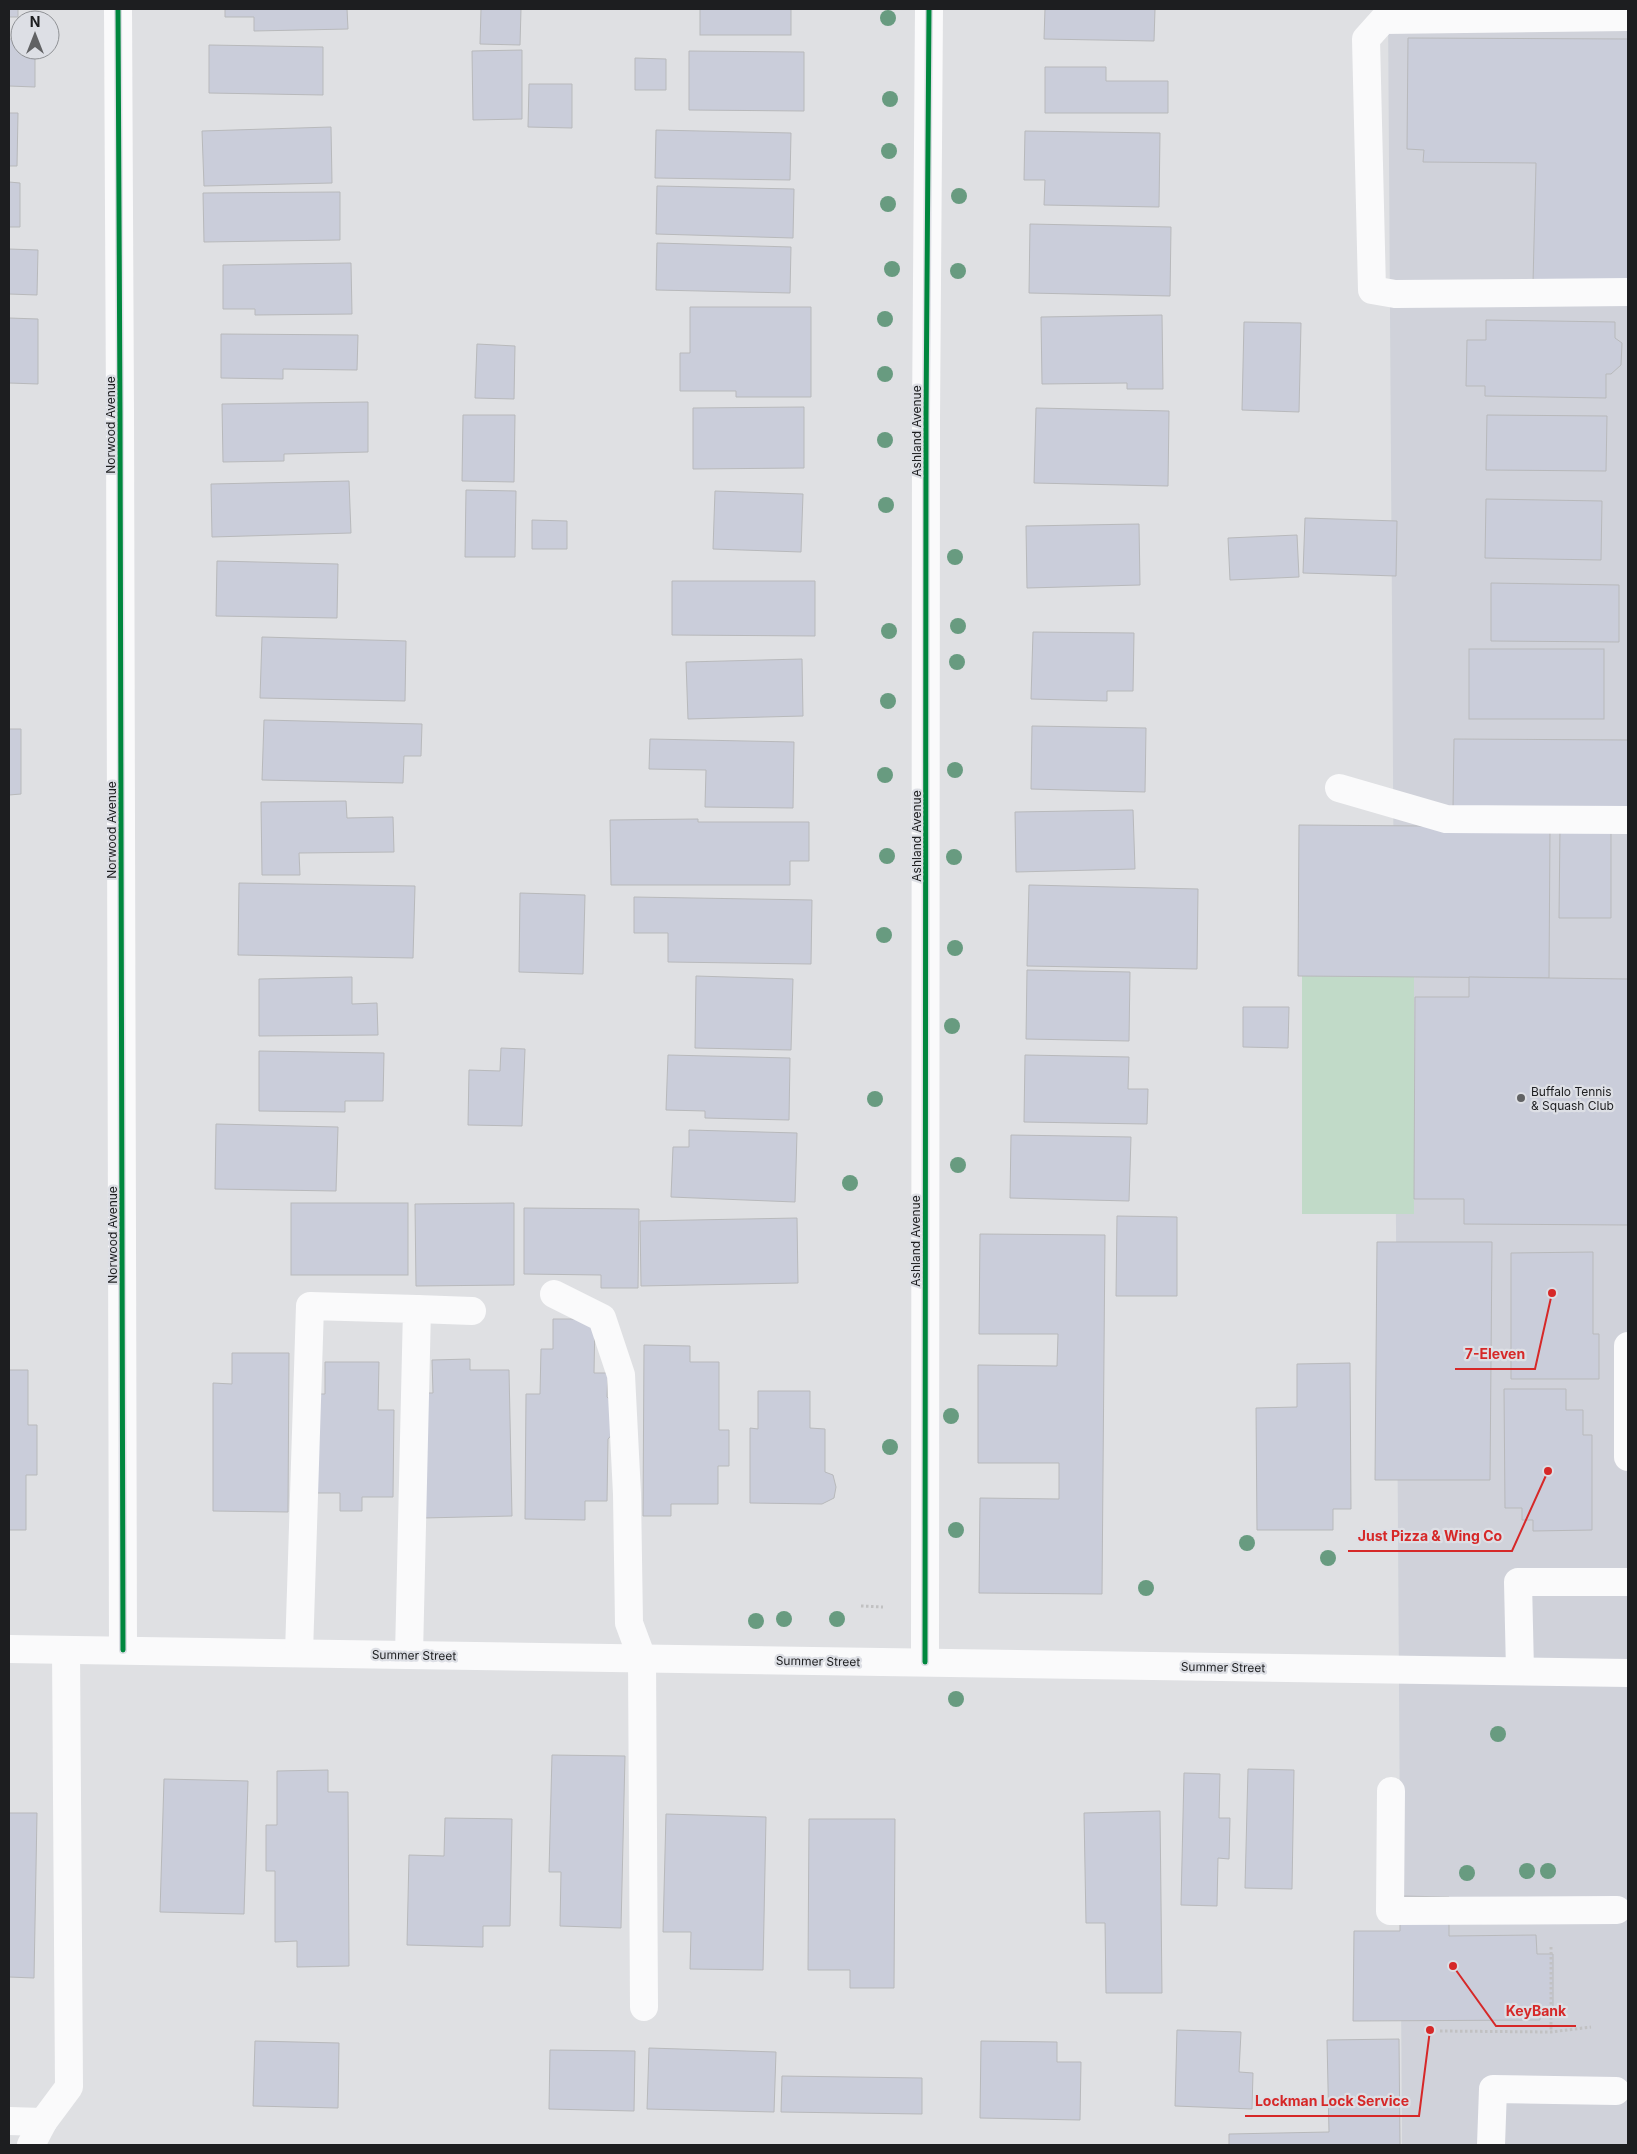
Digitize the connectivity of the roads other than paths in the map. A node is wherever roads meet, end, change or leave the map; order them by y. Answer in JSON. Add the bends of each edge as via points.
{"nodes":[{"id":1,"x":118,"y":9,"type":"edge"},
{"id":2,"x":929,"y":9,"type":"edge"},
{"id":3,"x":1628,"y":17,"type":"edge"},
{"id":4,"x":1628,"y":292,"type":"edge"},
{"id":5,"x":1339,"y":788,"type":"dead end"},
{"id":6,"x":1628,"y":820,"type":"edge"},
{"id":7,"x":554,"y":1294,"type":"dead end"},
{"id":8,"x":417,"y":1309,"type":"junction"},
{"id":9,"x":472,"y":1311,"type":"dead end"},
{"id":10,"x":1628,"y":1346,"type":"edge"},
{"id":11,"x":1628,"y":1384,"type":"edge"},
{"id":12,"x":1628,"y":1456,"type":"edge"},
{"id":13,"x":1628,"y":1582,"type":"edge"},
{"id":14,"x":9,"y":1649,"type":"edge"},
{"id":15,"x":66,"y":1650,"type":"junction"},
{"id":16,"x":122,"y":1650,"type":"junction"},
{"id":17,"x":299,"y":1653,"type":"junction"},
{"id":18,"x":409,"y":1655,"type":"junction"},
{"id":19,"x":642,"y":1658,"type":"junction"},
{"id":20,"x":924,"y":1662,"type":"junction"},
{"id":21,"x":1520,"y":1671,"type":"junction"},
{"id":22,"x":1628,"y":1672,"type":"edge"},
{"id":23,"x":1392,"y":1791,"type":"dead end"},
{"id":24,"x":1617,"y":1910,"type":"dead end"},
{"id":25,"x":644,"y":2007,"type":"dead end"},
{"id":26,"x":1616,"y":2092,"type":"dead end"},
{"id":27,"x":9,"y":2121,"type":"edge"},
{"id":28,"x":37,"y":2134,"type":"edge"},
{"id":29,"x":1491,"y":2145,"type":"edge"}],
"edges":[{"from":1,"to":16,"type":"street","name":"Norwood Avenue"},
{"from":2,"to":20,"type":"street","name":"Ashland Avenue"},
{"from":3,"to":4,"type":"street","via":[[1383,20],[1366,39],[1372,290],[1395,294]]},
{"from":5,"to":6,"type":"street","via":[[1446,819]]},
{"from":7,"to":19,"type":"street","via":[[602,1318],[621,1375],[629,1623]]},
{"from":8,"to":9,"type":"street"},
{"from":8,"to":17,"type":"street","via":[[310,1306]]},
{"from":8,"to":18,"type":"street"},
{"from":10,"to":11,"type":"street"},
{"from":11,"to":12,"type":"street"},
{"from":13,"to":21,"type":"street","via":[[1518,1582]]},
{"from":14,"to":15,"type":"street","name":"Summer Street"},
{"from":15,"to":16,"type":"street","name":"Summer Street"},
{"from":15,"to":28,"type":"street","via":[[68,2087]]},
{"from":16,"to":17,"type":"street","name":"Summer Street"},
{"from":17,"to":18,"type":"street","name":"Summer Street"},
{"from":18,"to":19,"type":"street","name":"Summer Street"},
{"from":19,"to":20,"type":"street","name":"Summer Street"},
{"from":19,"to":25,"type":"street"},
{"from":20,"to":21,"type":"street","name":"Summer Street"},
{"from":21,"to":22,"type":"street","name":"Summer Street"},
{"from":23,"to":24,"type":"street","via":[[1390,1911]]},
{"from":26,"to":29,"type":"street","via":[[1493,2089]]},
{"from":27,"to":28,"type":"street"}]}
